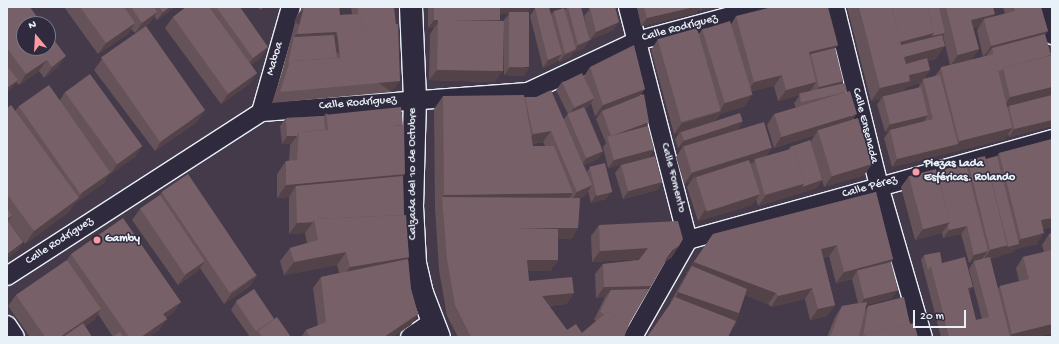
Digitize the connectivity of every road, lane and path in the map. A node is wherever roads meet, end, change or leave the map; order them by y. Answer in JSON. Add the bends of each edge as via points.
{"nodes":[{"id":1,"x":291,"y":7,"type":"edge"},
{"id":2,"x":411,"y":7,"type":"edge"},
{"id":3,"x":628,"y":7,"type":"edge"},
{"id":4,"x":765,"y":7,"type":"edge"},
{"id":5,"x":835,"y":7,"type":"edge"},
{"id":6,"x":1045,"y":7,"type":"edge"},
{"id":7,"x":1052,"y":35,"type":"edge"},
{"id":8,"x":637,"y":41,"type":"junction"},
{"id":9,"x":414,"y":100,"type":"junction"},
{"id":10,"x":261,"y":112,"type":"junction"},
{"id":11,"x":1052,"y":139,"type":"edge"},
{"id":12,"x":879,"y":186,"type":"junction"},
{"id":13,"x":688,"y":240,"type":"junction"},
{"id":14,"x":7,"y":276,"type":"edge"},
{"id":15,"x":7,"y":325,"type":"edge"},
{"id":16,"x":435,"y":330,"type":"edge"},
{"id":17,"x":15,"y":337,"type":"edge"},
{"id":18,"x":410,"y":337,"type":"edge"},
{"id":19,"x":633,"y":337,"type":"edge"},
{"id":20,"x":923,"y":337,"type":"edge"}],
"edges":[{"from":1,"to":10,"type":"street","name":"Maboa"},
{"from":2,"to":9,"type":"main road","name":"Calzada del 10 de Octubre"},
{"from":3,"to":8,"type":"street","name":"Calle Fomento"},
{"from":4,"to":8,"type":"street","name":"Calle Rodríguez"},
{"from":5,"to":12,"type":"street","name":"Calle Ensenada"},
{"from":6,"to":7,"type":"street"},
{"from":8,"to":9,"type":"street","name":"Calle Rodríguez","via":[[531,91]]},
{"from":8,"to":13,"type":"street","name":"Calle Fomento"},
{"from":9,"to":10,"type":"street","name":"Calle Rodríguez"},
{"from":9,"to":16,"type":"main road","name":"Calzada del 10 de Octubre","via":[[412,206],[415,263]]},
{"from":10,"to":14,"type":"street","name":"Calle Rodríguez"},
{"from":11,"to":12,"type":"street","name":"Calle Pérez"},
{"from":12,"to":13,"type":"street","name":"Calle Pérez"},
{"from":12,"to":20,"type":"street","name":"Calle Ensenada"},
{"from":13,"to":19,"type":"street"},
{"from":15,"to":17,"type":"street"},
{"from":16,"to":18,"type":"street"}]}
